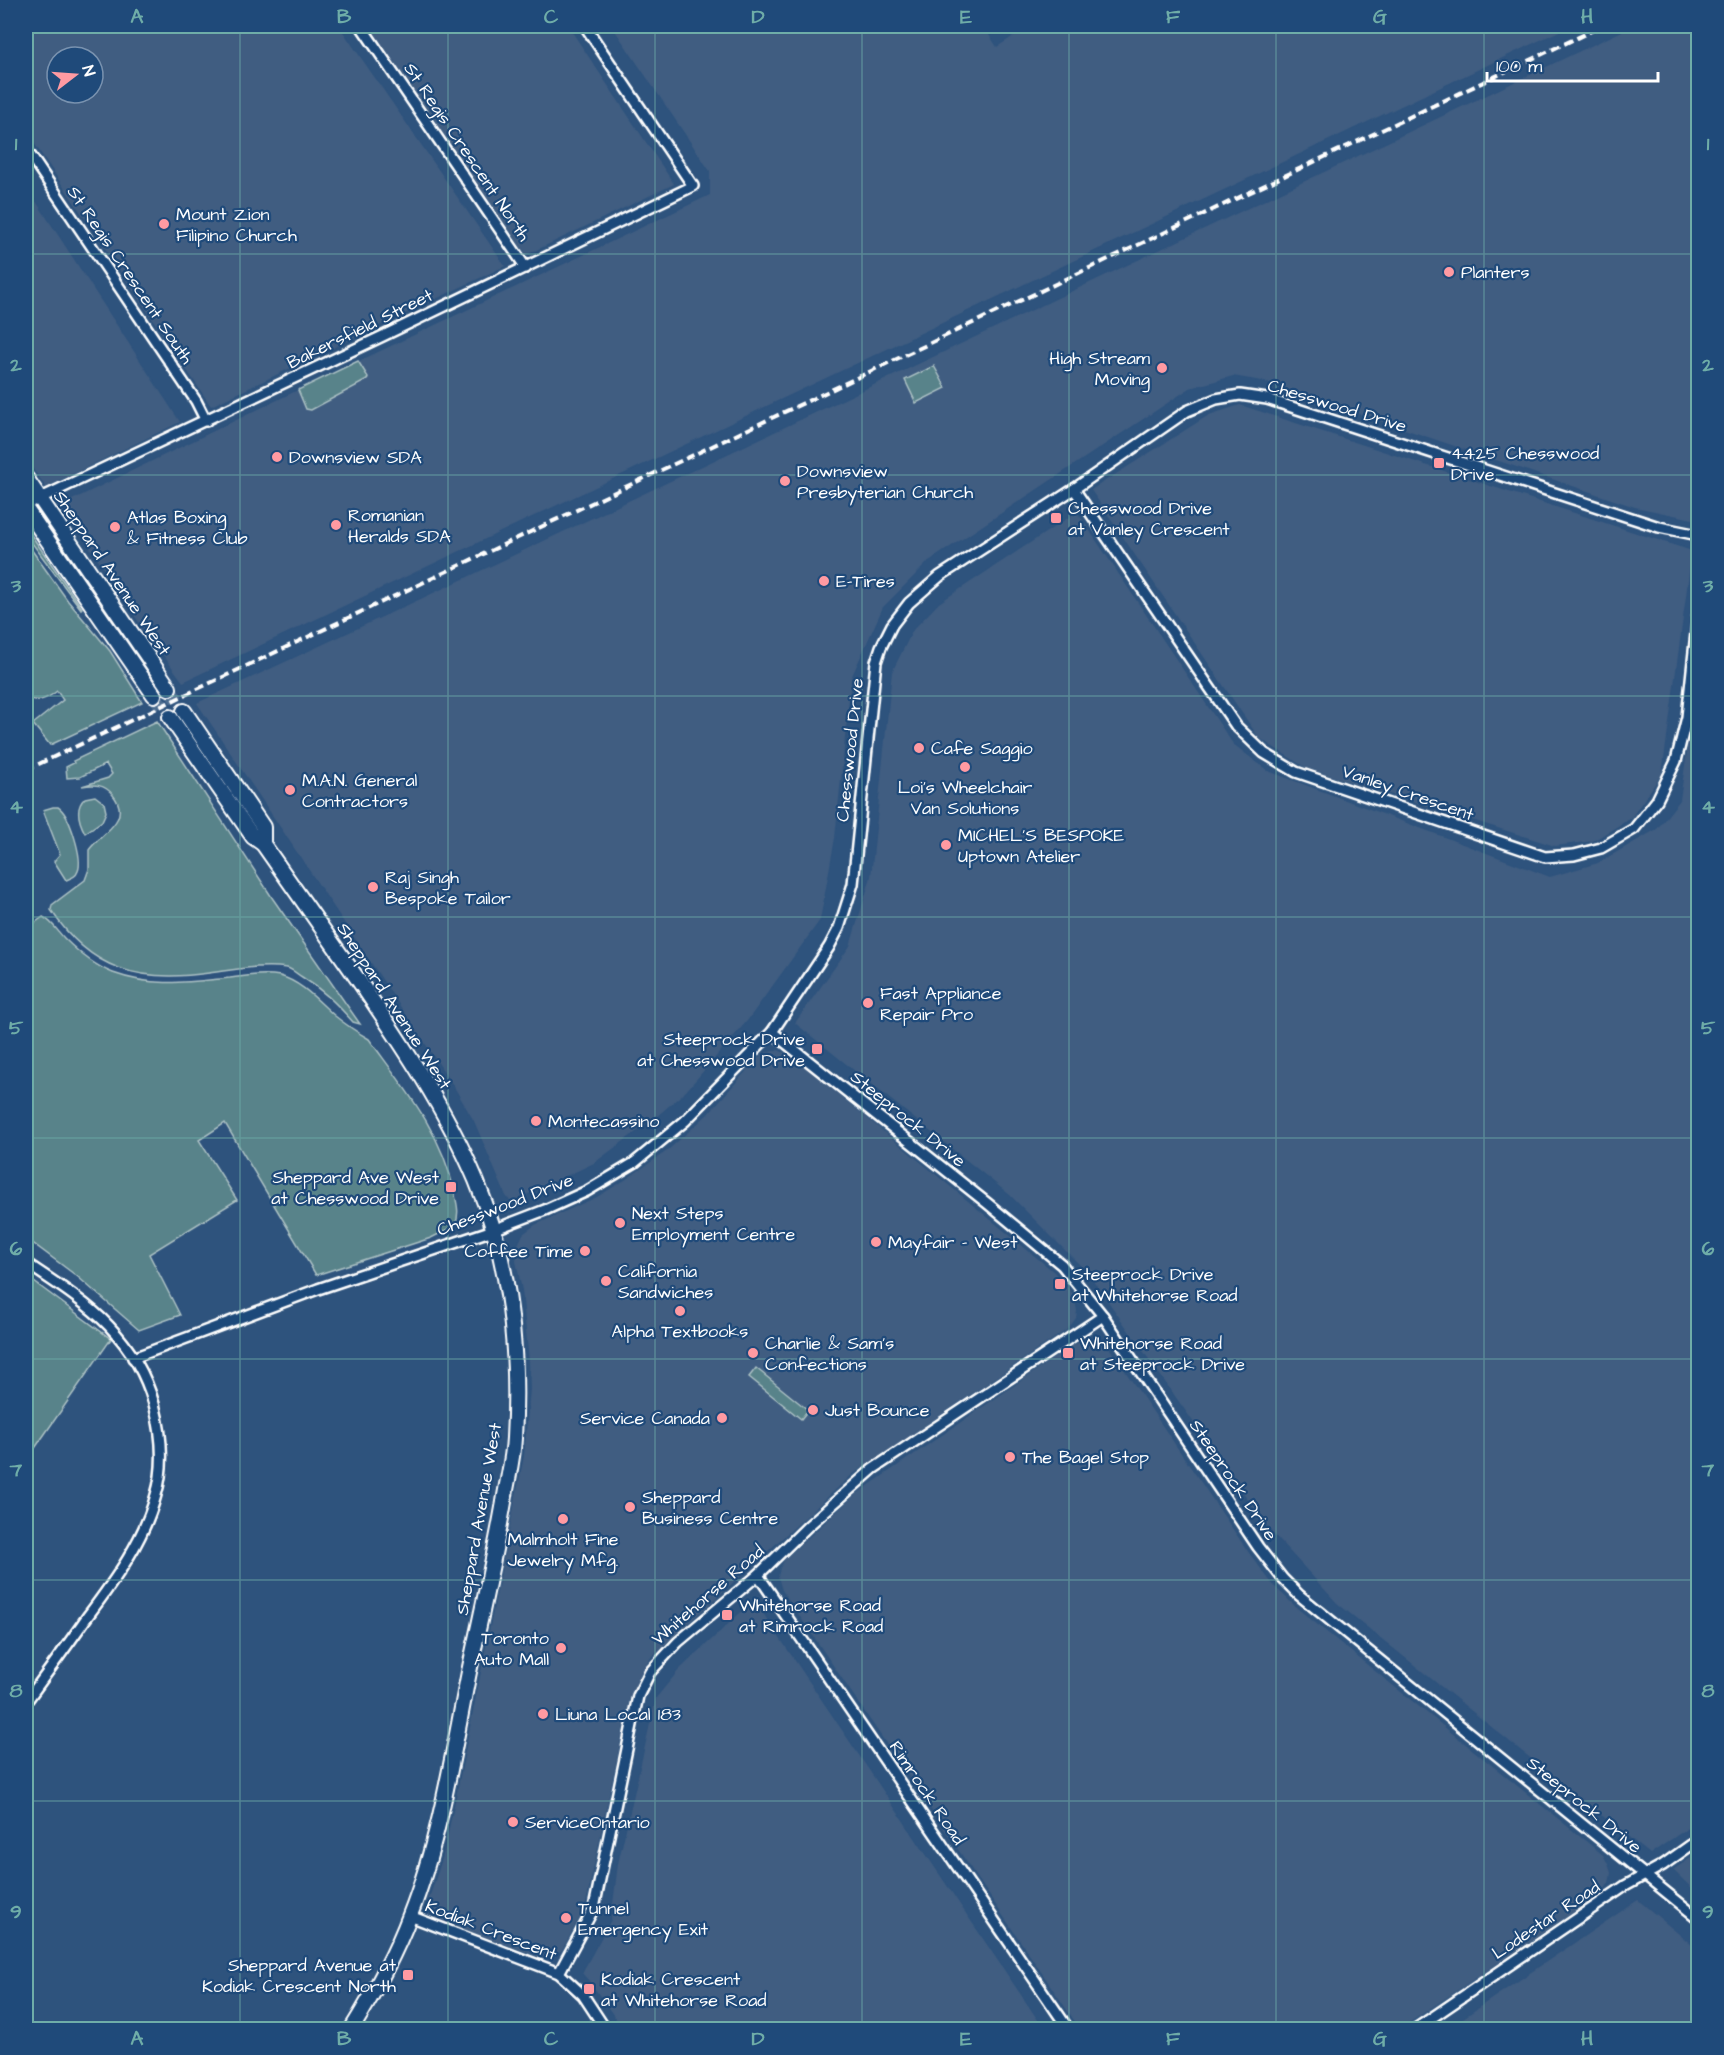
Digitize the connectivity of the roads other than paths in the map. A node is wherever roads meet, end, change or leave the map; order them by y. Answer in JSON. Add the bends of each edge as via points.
{"nodes":[{"id":1,"x":361,"y":26,"type":"edge"},
{"id":2,"x":585,"y":26,"type":"edge"},
{"id":3,"x":26,"y":149,"type":"edge"},
{"id":4,"x":526,"y":268,"type":"junction"},
{"id":5,"x":206,"y":421,"type":"junction"},
{"id":6,"x":26,"y":478,"type":"edge"},
{"id":7,"x":1074,"y":489,"type":"junction"},
{"id":8,"x":39,"y":498,"type":"junction"},
{"id":9,"x":26,"y":507,"type":"edge"},
{"id":10,"x":1698,"y":535,"type":"edge"},
{"id":11,"x":1698,"y":614,"type":"edge"},
{"id":12,"x":169,"y":688,"type":"tunnel mouth"},
{"id":13,"x":154,"y":695,"type":"tunnel mouth"},
{"id":14,"x":184,"y":711,"type":"tunnel mouth"},
{"id":15,"x":170,"y":717,"type":"tunnel mouth"},
{"id":16,"x":263,"y":843,"type":"junction"},
{"id":17,"x":772,"y":1032,"type":"junction"},
{"id":18,"x":493,"y":1230,"type":"junction"},
{"id":19,"x":26,"y":1263,"type":"edge"},
{"id":20,"x":1103,"y":1316,"type":"junction"},
{"id":21,"x":133,"y":1358,"type":"junction"},
{"id":22,"x":758,"y":1575,"type":"junction"},
{"id":23,"x":26,"y":1702,"type":"edge"},
{"id":24,"x":1698,"y":1840,"type":"edge"},
{"id":25,"x":1645,"y":1875,"type":"junction"},
{"id":26,"x":410,"y":1916,"type":"junction"},
{"id":27,"x":1698,"y":1918,"type":"edge"},
{"id":28,"x":559,"y":1973,"type":"junction"},
{"id":29,"x":351,"y":2030,"type":"edge"},
{"id":30,"x":606,"y":2030,"type":"edge"},
{"id":31,"x":1069,"y":2030,"type":"edge"},
{"id":32,"x":1414,"y":2030,"type":"edge"}],
"edges":[{"from":1,"to":4,"type":"street","name":"St Regis Crescent North"},
{"from":2,"to":4,"type":"street","name":"Bakersfield Street","via":[[693,186]]},
{"from":3,"to":5,"type":"street","name":"St Regis Crescent South"},
{"from":4,"to":5,"type":"street","name":"Bakersfield Street"},
{"from":5,"to":8,"type":"street","name":"Bakersfield Street"},
{"from":6,"to":8,"type":"main road","name":"Sheppard Avenue West"},
{"from":7,"to":10,"type":"street","name":"Chesswood Drive","via":[[1187,411],[1216,399],[1240,395],[1267,399],[1659,527]]},
{"from":7,"to":11,"type":"street","name":"Vanley Crescent","via":[[1236,726],[1264,753],[1296,772],[1545,857],[1601,848],[1634,830],[1657,800],[1676,761],[1687,717]]},
{"from":7,"to":17,"type":"street","name":"Chesswood Drive","via":[[940,576],[909,603],[892,625],[876,662],[849,900],[830,947]]},
{"from":8,"to":9,"type":"street","name":"Bakersfield Street"},
{"from":8,"to":12,"type":"main road","name":"Sheppard Avenue West"},
{"from":9,"to":13,"type":"main road","name":"Sheppard Avenue West"},
{"from":14,"to":16,"type":"main road","name":"Sheppard Avenue West","via":[[263,827]]},
{"from":15,"to":16,"type":"main road","name":"Sheppard Avenue West","via":[[253,837]]},
{"from":16,"to":18,"type":"main road","name":"Sheppard Avenue West","via":[[406,1050],[451,1128]]},
{"from":17,"to":18,"type":"street","name":"Chesswood Drive","via":[[686,1121],[634,1163],[587,1191]]},
{"from":17,"to":20,"type":"street","name":"Steeprock Drive","via":[[1048,1251]]},
{"from":18,"to":21,"type":"street","name":"Chesswood Drive","via":[[318,1288]]},
{"from":18,"to":26,"type":"main road","name":"Sheppard Avenue West","via":[[514,1336],[514,1442],[445,1791]]},
{"from":19,"to":21,"type":"street","via":[[97,1314]]},
{"from":20,"to":22,"type":"street","name":"Whitehorse Road","via":[[873,1469]]},
{"from":20,"to":25,"type":"street","name":"Steeprock Drive","via":[[1283,1580]]},
{"from":21,"to":23,"type":"street","via":[[153,1399],[160,1431],[162,1458],[156,1495],[124,1564]]},
{"from":22,"to":28,"type":"street","name":"Whitehorse Road","via":[[678,1642],[644,1682],[594,1908]]},
{"from":22,"to":31,"type":"street","name":"Rimrock Road"},
{"from":24,"to":25,"type":"street","name":"Lodestar Road"},
{"from":25,"to":27,"type":"street","name":"Steeprock Drive"},
{"from":25,"to":32,"type":"street","name":"Lodestar Road"},
{"from":26,"to":28,"type":"street","name":"Kodiak Crescent"},
{"from":26,"to":29,"type":"main road","name":"Sheppard Avenue West"},
{"from":28,"to":30,"type":"street","name":"Kodiak Crescent","via":[[583,1995]]}]}
